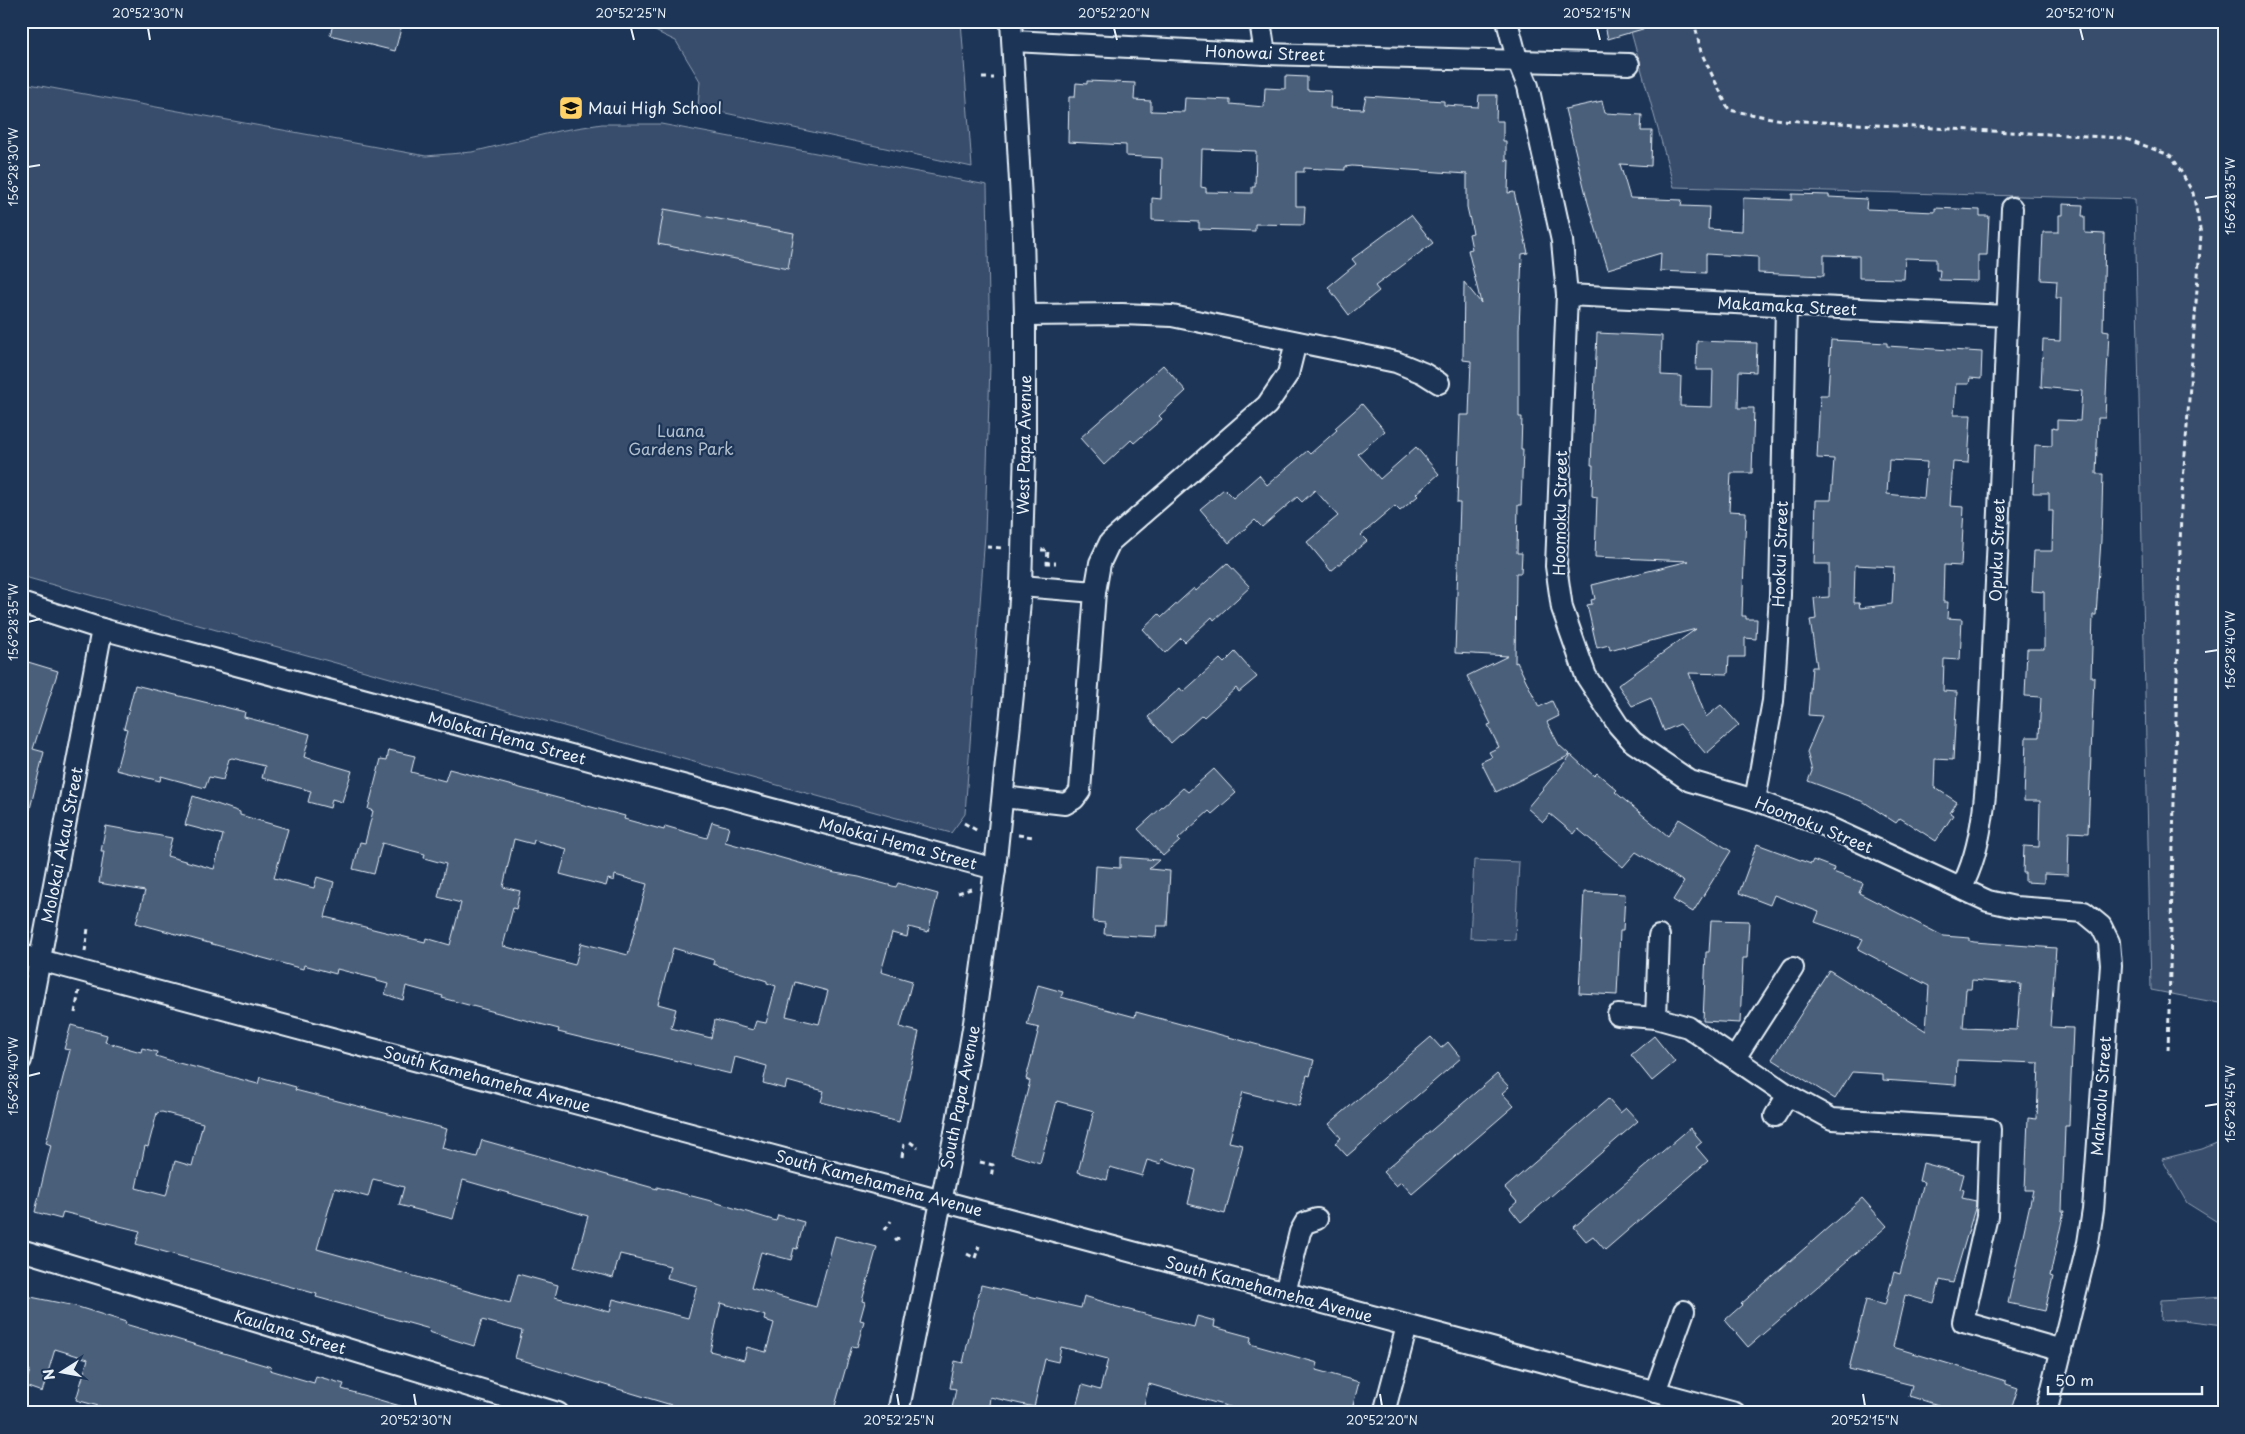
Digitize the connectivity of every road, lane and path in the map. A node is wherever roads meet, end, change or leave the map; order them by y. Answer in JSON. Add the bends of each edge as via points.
{"nodes":[{"id":1,"x":1011,"y":21,"type":"edge"},
{"id":2,"x":1260,"y":21,"type":"edge"},
{"id":3,"x":1507,"y":21,"type":"edge"},
{"id":4,"x":1694,"y":21,"type":"edge"},
{"id":5,"x":1013,"y":41,"type":"junction"},
{"id":6,"x":1264,"y":54,"type":"junction"},
{"id":7,"x":1517,"y":59,"type":"junction"},
{"id":8,"x":1629,"y":64,"type":"dead end"},
{"id":9,"x":997,"y":77,"type":"dead end"},
{"id":10,"x":982,"y":78,"type":"dead end"},
{"id":11,"x":2012,"y":208,"type":"dead end"},
{"id":12,"x":1567,"y":294,"type":"junction"},
{"id":13,"x":1786,"y":306,"type":"junction"},
{"id":14,"x":1025,"y":315,"type":"junction"},
{"id":15,"x":2007,"y":316,"type":"junction"},
{"id":16,"x":1296,"y":342,"type":"junction"},
{"id":17,"x":1439,"y":383,"type":"dead end"},
{"id":18,"x":987,"y":547,"type":"dead end"},
{"id":19,"x":1004,"y":548,"type":"dead end"},
{"id":20,"x":1040,"y":550,"type":"dead end"},
{"id":21,"x":1056,"y":563,"type":"dead end"},
{"id":22,"x":1020,"y":586,"type":"junction"},
{"id":23,"x":1095,"y":592,"type":"junction"},
{"id":24,"x":21,"y":603,"type":"edge"},
{"id":25,"x":102,"y":629,"type":"junction"},
{"id":26,"x":1003,"y":798,"type":"junction"},
{"id":27,"x":1755,"y":800,"type":"junction"},
{"id":28,"x":964,"y":823,"type":"dead end"},
{"id":29,"x":978,"y":831,"type":"dead end"},
{"id":30,"x":1018,"y":835,"type":"dead end"},
{"id":31,"x":1034,"y":837,"type":"dead end"},
{"id":32,"x":995,"y":869,"type":"junction"},
{"id":33,"x":1961,"y":888,"type":"junction"},
{"id":34,"x":971,"y":889,"type":"dead end"},
{"id":35,"x":958,"y":893,"type":"dead end"},
{"id":36,"x":88,"y":928,"type":"dead end"},
{"id":37,"x":1659,"y":936,"type":"dead end"},
{"id":38,"x":84,"y":956,"type":"dead end"},
{"id":39,"x":30,"y":958,"type":"edge"},
{"id":40,"x":1793,"y":968,"type":"dead end"},
{"id":41,"x":80,"y":988,"type":"dead end"},
{"id":42,"x":75,"y":1014,"type":"dead end"},
{"id":43,"x":1618,"y":1015,"type":"dead end"},
{"id":44,"x":1656,"y":1018,"type":"junction"},
{"id":45,"x":2168,"y":1053,"type":"dead end"},
{"id":46,"x":1735,"y":1058,"type":"junction"},
{"id":47,"x":21,"y":1060,"type":"edge"},
{"id":48,"x":1788,"y":1094,"type":"junction"},
{"id":49,"x":1775,"y":1116,"type":"dead end"},
{"id":50,"x":910,"y":1142,"type":"dead end"},
{"id":51,"x":904,"y":1144,"type":"dead end"},
{"id":52,"x":918,"y":1148,"type":"dead end"},
{"id":53,"x":902,"y":1157,"type":"dead end"},
{"id":54,"x":980,"y":1162,"type":"dead end"},
{"id":55,"x":991,"y":1178,"type":"dead end"},
{"id":56,"x":940,"y":1199,"type":"junction"},
{"id":57,"x":1317,"y":1219,"type":"dead end"},
{"id":58,"x":891,"y":1221,"type":"dead end"},
{"id":59,"x":885,"y":1230,"type":"dead end"},
{"id":60,"x":900,"y":1237,"type":"dead end"},
{"id":61,"x":894,"y":1241,"type":"dead end"},
{"id":62,"x":979,"y":1246,"type":"dead end"},
{"id":63,"x":21,"y":1250,"type":"edge"},
{"id":64,"x":967,"y":1254,"type":"dead end"},
{"id":65,"x":1284,"y":1293,"type":"junction"},
{"id":66,"x":1684,"y":1311,"type":"dead end"},
{"id":67,"x":1407,"y":1326,"type":"junction"},
{"id":68,"x":2062,"y":1350,"type":"junction"},
{"id":69,"x":1655,"y":1392,"type":"junction"},
{"id":70,"x":558,"y":1413,"type":"edge"},
{"id":71,"x":898,"y":1413,"type":"edge"},
{"id":72,"x":1384,"y":1413,"type":"edge"},
{"id":73,"x":1735,"y":1413,"type":"edge"},
{"id":74,"x":2046,"y":1413,"type":"edge"}],
"edges":[{"from":1,"to":5,"type":"street","name":"West Papa Avenue"},
{"from":2,"to":6,"type":"street"},
{"from":3,"to":7,"type":"street","name":"Hoomoku Street"},
{"from":4,"to":45,"type":"path","via":[[1701,52],[1729,110],[1782,120],[2124,138],[2172,156],[2193,193],[2201,234],[2181,509]]},
{"from":5,"to":6,"type":"street","name":"Honowai Street"},
{"from":5,"to":14,"type":"street","name":"West Papa Avenue"},
{"from":6,"to":7,"type":"street","name":"Honowai Street"},
{"from":7,"to":8,"type":"street","name":"Honowai Street"},
{"from":7,"to":12,"type":"street","name":"Hoomoku Street","via":[[1528,86],[1562,241]]},
{"from":9,"to":10,"type":"path"},
{"from":11,"to":15,"type":"street","name":"Opuku Street"},
{"from":12,"to":13,"type":"street","name":"Makamaka Street"},
{"from":12,"to":27,"type":"street","name":"Hoomoku Street","via":[[1556,566],[1562,608],[1586,676],[1633,742],[1690,781]]},
{"from":13,"to":15,"type":"street","name":"Makamaka Street"},
{"from":13,"to":27,"type":"street","name":"Hookui Street","via":[[1780,595],[1773,701]]},
{"from":14,"to":16,"type":"street","via":[[1172,316]]},
{"from":14,"to":22,"type":"street","name":"West Papa Avenue"},
{"from":15,"to":33,"type":"street","name":"Opuku Street","via":[[1986,775],[1980,825],[1969,874]]},
{"from":16,"to":17,"type":"street","via":[[1396,362]]},
{"from":16,"to":23,"type":"street","via":[[1288,374],[1267,405],[1110,542],[1100,563]]},
{"from":18,"to":19,"type":"path"},
{"from":20,"to":21,"type":"path","via":[[1048,550],[1047,563]]},
{"from":22,"to":23,"type":"street"},
{"from":22,"to":26,"type":"street","name":"West Papa Avenue"},
{"from":23,"to":26,"type":"street","via":[[1080,791],[1065,804]]},
{"from":24,"to":25,"type":"street","name":"Molokai Hema Street"},
{"from":25,"to":32,"type":"street","name":"Molokai Hema Street"},
{"from":25,"to":39,"type":"street","name":"Molokai Akau Street"},
{"from":26,"to":32,"type":"street","name":"West Papa Avenue"},
{"from":27,"to":33,"type":"street","name":"Hoomoku Street","via":[[1828,827]]},
{"from":28,"to":29,"type":"path"},
{"from":30,"to":31,"type":"path"},
{"from":32,"to":56,"type":"street","name":"South Papa Avenue","via":[[974,1023]]},
{"from":33,"to":68,"type":"street","name":"Mahaolu Street","via":[[1988,901],[2016,907],[2084,912],[2101,926],[2110,942],[2093,1210]]},
{"from":34,"to":35,"type":"path"},
{"from":36,"to":38,"type":"path"},
{"from":37,"to":44,"type":"street"},
{"from":39,"to":47,"type":"street","name":"Molokai Akau Street"},
{"from":39,"to":56,"type":"street","name":"South Kamehameha Avenue"},
{"from":40,"to":46,"type":"street"},
{"from":41,"to":42,"type":"path"},
{"from":43,"to":44,"type":"street"},
{"from":44,"to":46,"type":"street","via":[[1688,1027]]},
{"from":46,"to":48,"type":"street"},
{"from":48,"to":49,"type":"street"},
{"from":48,"to":68,"type":"street","via":[[1832,1120],[1990,1129],[1987,1216],[1962,1322]]},
{"from":50,"to":52,"type":"path"},
{"from":51,"to":53,"type":"path"},
{"from":54,"to":55,"type":"path","via":[[993,1165]]},
{"from":56,"to":65,"type":"street","name":"South Kamehameha Avenue"},
{"from":56,"to":71,"type":"street","name":"South Papa Avenue"},
{"from":57,"to":65,"type":"street","via":[[1305,1223],[1300,1232]]},
{"from":58,"to":59,"type":"path"},
{"from":60,"to":61,"type":"path"},
{"from":62,"to":64,"type":"path","via":[[975,1258]]},
{"from":63,"to":70,"type":"street","name":"Kaulana Street"},
{"from":65,"to":67,"type":"street","name":"South Kamehameha Avenue"},
{"from":66,"to":69,"type":"street"},
{"from":67,"to":69,"type":"street","name":"South Kamehameha Avenue"},
{"from":67,"to":72,"type":"street"},
{"from":68,"to":74,"type":"street","name":"Mahaolu Street"},
{"from":69,"to":73,"type":"street","name":"South Kamehameha Avenue"}]}
